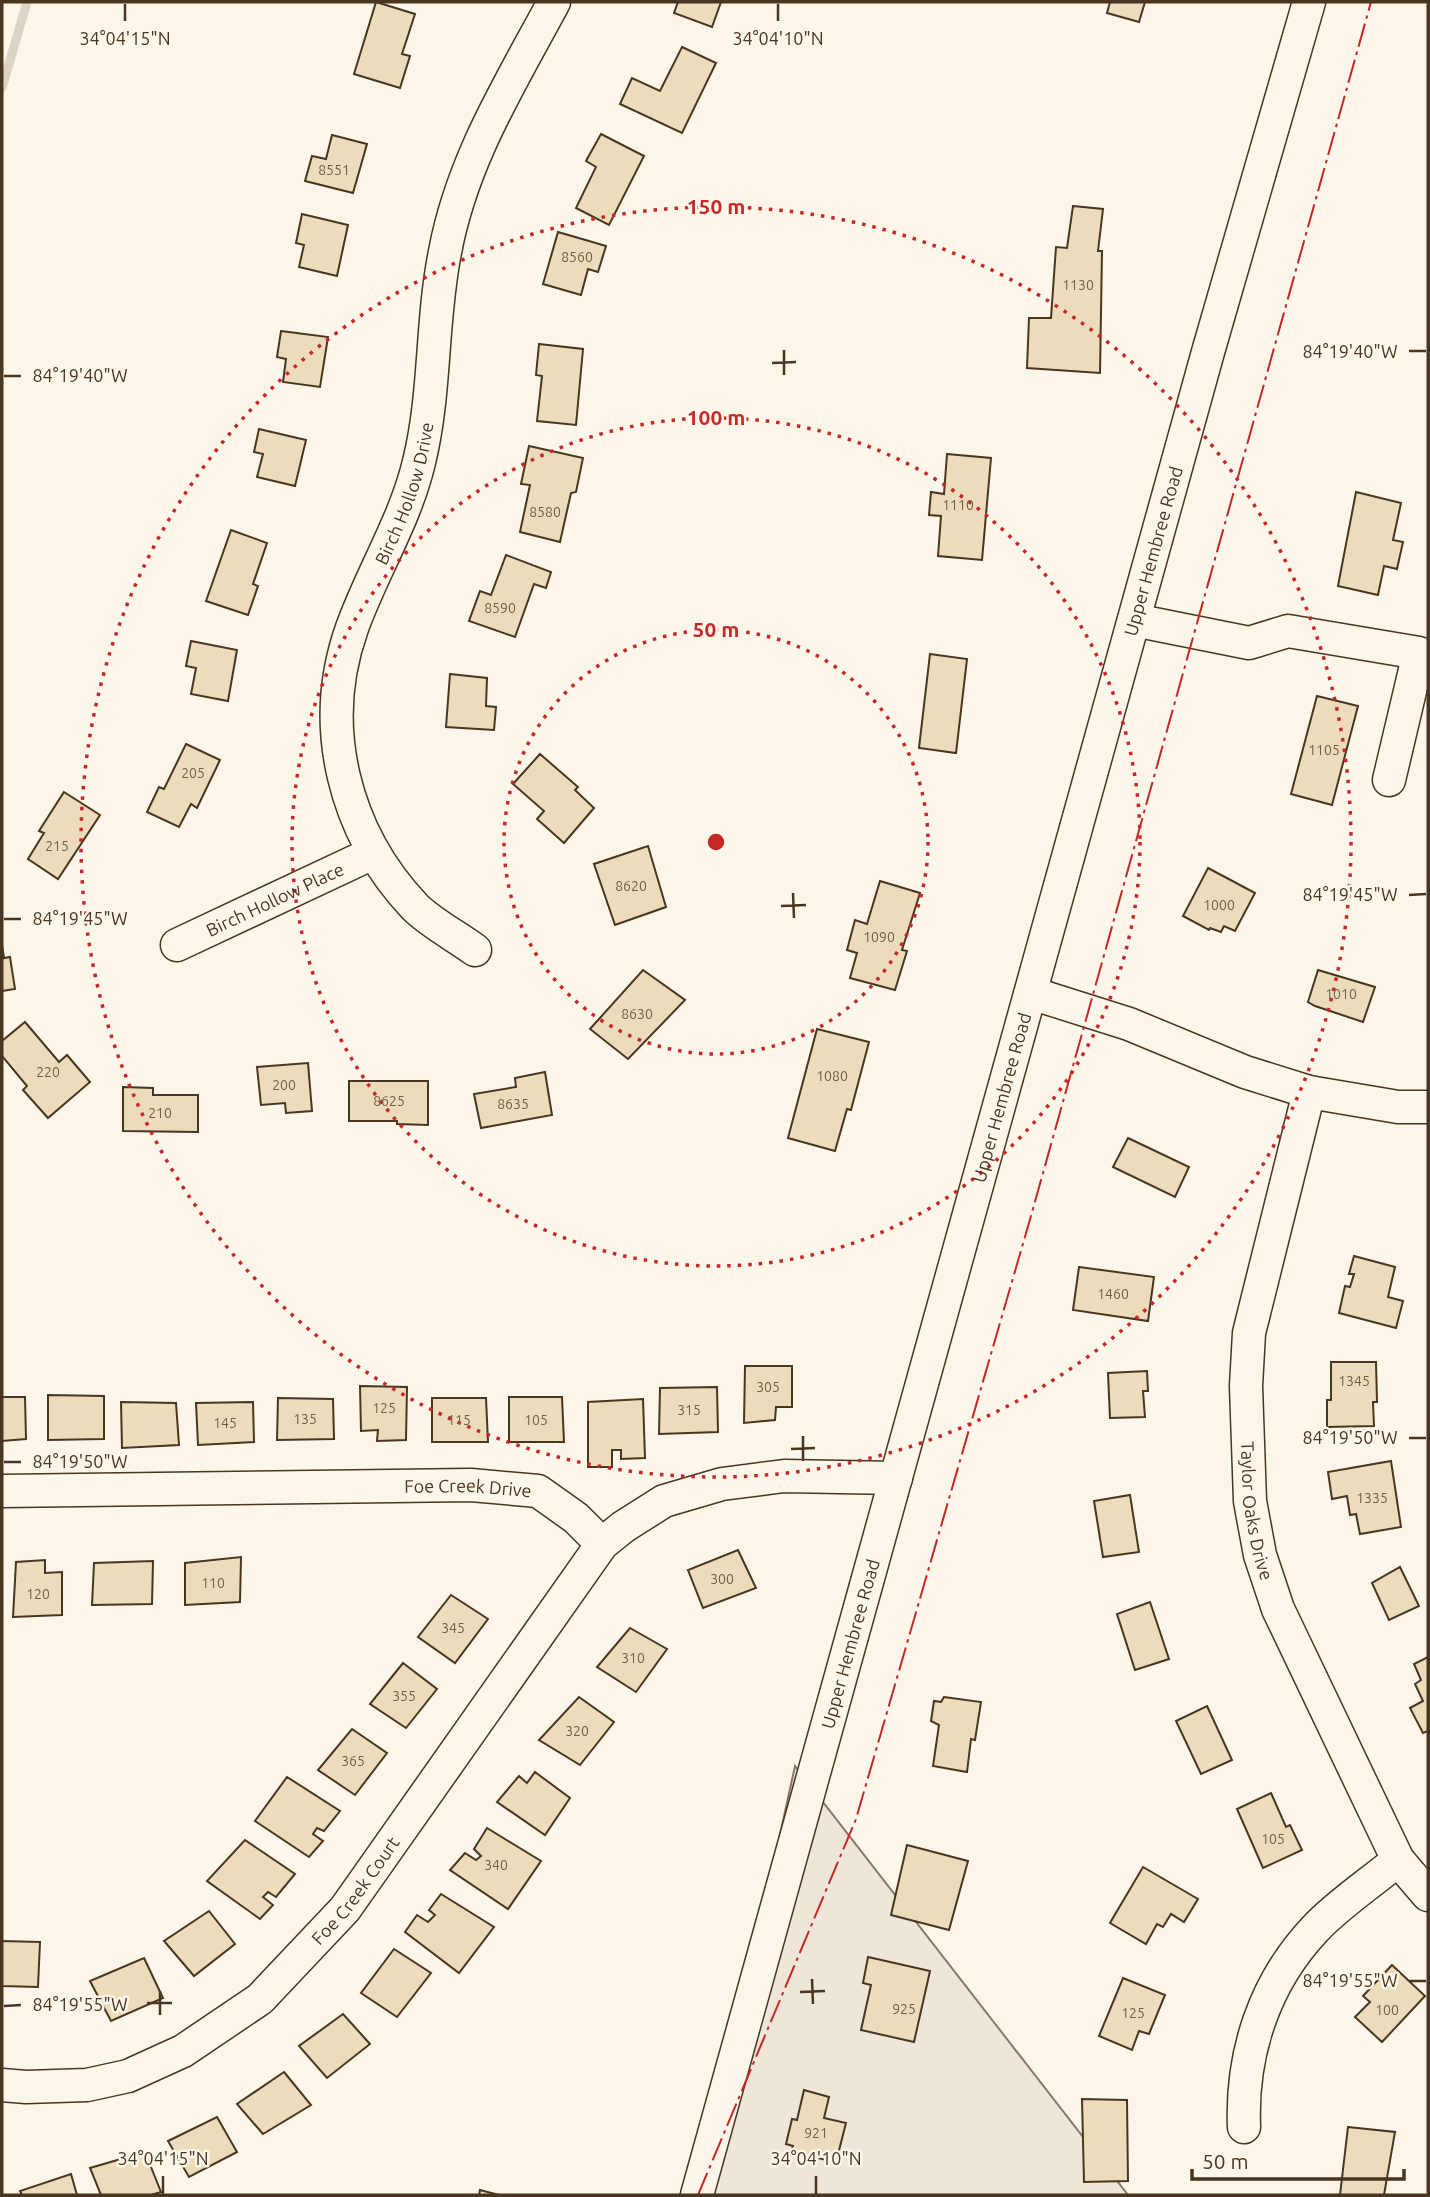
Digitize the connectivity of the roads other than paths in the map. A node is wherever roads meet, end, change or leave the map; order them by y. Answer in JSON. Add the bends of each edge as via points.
{"nodes":[{"id":1,"x":554,"y":2,"type":"edge"},
{"id":2,"x":1309,"y":2,"type":"edge"},
{"id":3,"x":1134,"y":620,"type":"junction"},
{"id":4,"x":1389,"y":780,"type":"dead end"},
{"id":5,"x":373,"y":853,"type":"junction"},
{"id":6,"x":177,"y":945,"type":"dead end"},
{"id":7,"x":475,"y":950,"type":"dead end"},
{"id":8,"x":1031,"y":993,"type":"junction"},
{"id":9,"x":1309,"y":1092,"type":"junction"},
{"id":10,"x":1428,"y":1107,"type":"edge"},
{"id":11,"x":896,"y":1478,"type":"junction"},
{"id":12,"x":2,"y":1491,"type":"edge"},
{"id":13,"x":602,"y":1544,"type":"junction"},
{"id":14,"x":1398,"y":1860,"type":"junction"},
{"id":15,"x":1428,"y":1895,"type":"edge"},
{"id":16,"x":2,"y":2085,"type":"edge"},
{"id":17,"x":1244,"y":2127,"type":"dead end"},
{"id":18,"x":697,"y":2195,"type":"edge"}],
"edges":[{"from":1,"to":5,"type":"street","name":"Birch Hollow Drive","via":[[480,140],[459,191],[444,254],[419,462],[401,517],[352,628],[340,672],[336,717],[340,766],[352,810]]},
{"from":2,"to":3,"type":"street","name":"Upper Hembree Road"},
{"from":3,"to":4,"type":"street","via":[[1249,643],[1288,631],[1419,653]]},
{"from":3,"to":8,"type":"street","name":"Upper Hembree Road"},
{"from":5,"to":6,"type":"street","name":"Birch Hollow Place"},
{"from":5,"to":7,"type":"street","name":"Birch Hollow Drive","via":[[416,908]]},
{"from":8,"to":9,"type":"street","via":[[1129,1024],[1245,1072]]},
{"from":8,"to":11,"type":"street","name":"Upper Hembree Road"},
{"from":9,"to":10,"type":"street","via":[[1398,1107]]},
{"from":9,"to":14,"type":"street","name":"Taylor Oaks Drive","via":[[1249,1333],[1246,1386],[1251,1501],[1260,1555],[1278,1609]]},
{"from":11,"to":13,"type":"street","via":[[784,1476],[722,1484],[664,1501]]},
{"from":11,"to":18,"type":"street","name":"Upper Hembree Road"},
{"from":12,"to":13,"type":"street","name":"Foe Creek Drive","via":[[471,1485],[538,1491]]},
{"from":13,"to":16,"type":"street","name":"Foe Creek Court","via":[[345,1909],[260,1999],[183,2051],[128,2077],[87,2085]]},
{"from":14,"to":15,"type":"street","name":"Taylor Oaks Drive"},
{"from":14,"to":17,"type":"street","via":[[1315,1929],[1279,1975],[1262,2011],[1247,2063]]}]}
